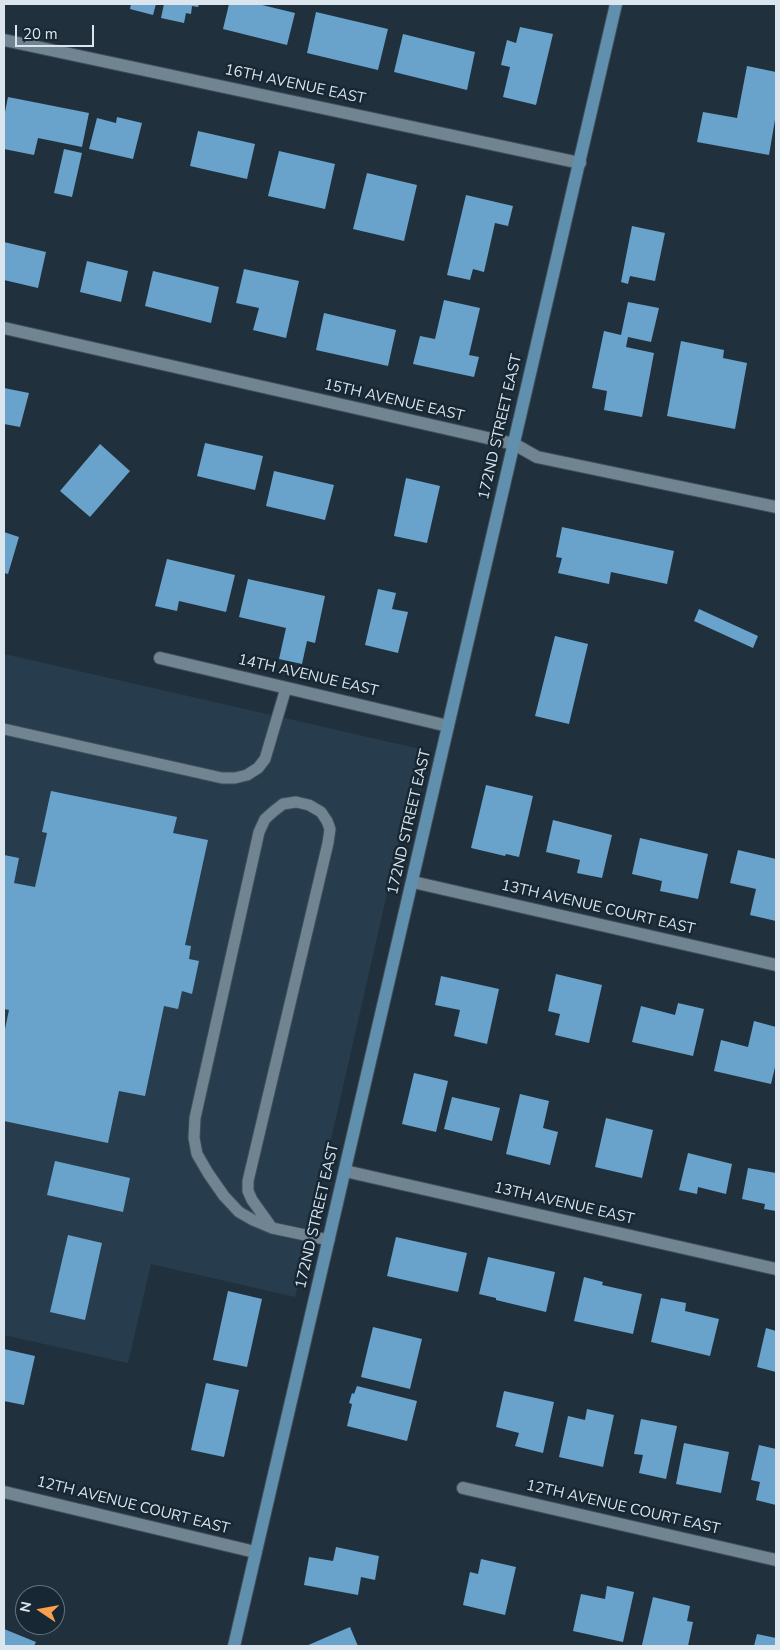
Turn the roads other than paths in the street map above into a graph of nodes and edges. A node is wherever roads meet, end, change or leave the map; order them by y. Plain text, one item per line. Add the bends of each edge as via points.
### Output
1 (616, 4) edge
2 (4, 40) edge
3 (580, 163) junction
4 (4, 328) edge
5 (514, 444) junction
6 (776, 507) edge
7 (160, 658) dead end
8 (286, 688) junction
9 (448, 726) junction
10 (4, 729) edge
11 (413, 882) junction
12 (776, 965) edge
13 (346, 1171) junction
14 (272, 1228) junction
15 (329, 1240) junction
16 (776, 1269) edge
17 (463, 1488) dead end
18 (4, 1492) edge
19 (254, 1552) junction
20 (776, 1560) edge
21 (234, 1646) edge

1 - 3 street, 172ND STREET EAST
2 - 3 street, 16TH AVENUE EAST
3 - 5 street, 172ND STREET EAST
4 - 5 street, 15TH AVENUE EAST
5 - 6 street, 15TH AVENUE EAST via 537,457
5 - 9 street, 172ND STREET EAST
7 - 8 street, 14TH AVENUE EAST
8 - 9 street, 14TH AVENUE EAST
8 - 10 lane via 265,759 247,775 235,778 222,778
9 - 11 street, 172ND STREET EAST
11 - 12 street, 13TH AVENUE COURT EAST
11 - 13 street, 172ND STREET EAST
13 - 15 street, 172ND STREET EAST
13 - 16 street, 13TH AVENUE EAST
14 - 14 lane via 252,1200 248,1181 330,829 321,812 296,802 283,804 274,811 265,819 259,832 195,1118 197,1154 224,1196 239,1212
14 - 15 lane
15 - 19 street, 172ND STREET EAST
17 - 20 street, 12TH AVENUE COURT EAST
18 - 19 street, 12TH AVENUE COURT EAST
19 - 21 street, 172ND STREET EAST

